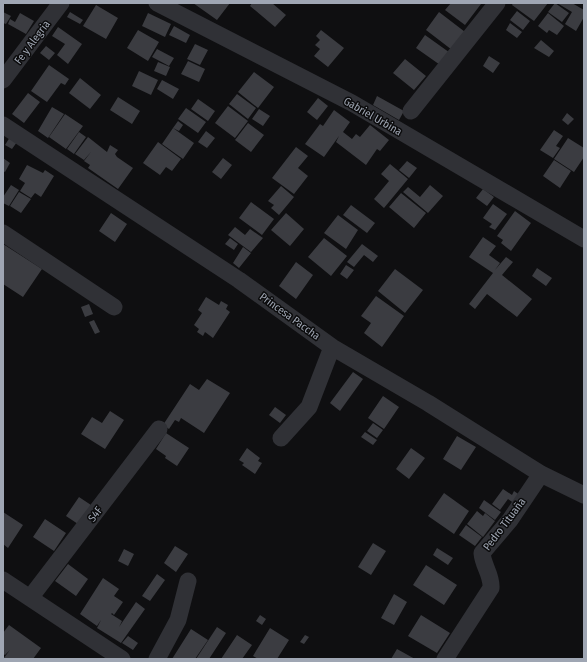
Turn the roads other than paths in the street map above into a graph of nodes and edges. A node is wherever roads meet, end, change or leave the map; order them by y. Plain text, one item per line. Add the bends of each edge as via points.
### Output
1 (61, 3) edge
2 (157, 3) edge
3 (497, 3) edge
4 (3, 80) edge
5 (411, 111) dead end
6 (3, 124) edge
7 (3, 234) edge
8 (584, 239) edge
9 (114, 308) dead end
10 (332, 347) junction
11 (159, 429) dead end
12 (281, 438) dead end
13 (541, 474) junction
14 (584, 495) edge
15 (3, 580) edge
16 (188, 581) dead end
17 (30, 598) junction
18 (122, 659) edge
19 (157, 659) edge
20 (444, 659) edge

1 - 4 street, Fe y Alegria
2 - 8 street, Gabriel Urbina via 352,103
3 - 5 street
6 - 10 street, Princesa Paccha via 240,280
7 - 9 street
10 - 12 street via 310,407
10 - 13 street, Princesa Paccha
11 - 17 street, S4F
13 - 14 street, Princesa Paccha
13 - 20 street, Pedro Tituaña via 510,520 482,553 491,579 491,588
15 - 17 street
16 - 19 street via 178,620
17 - 18 street

